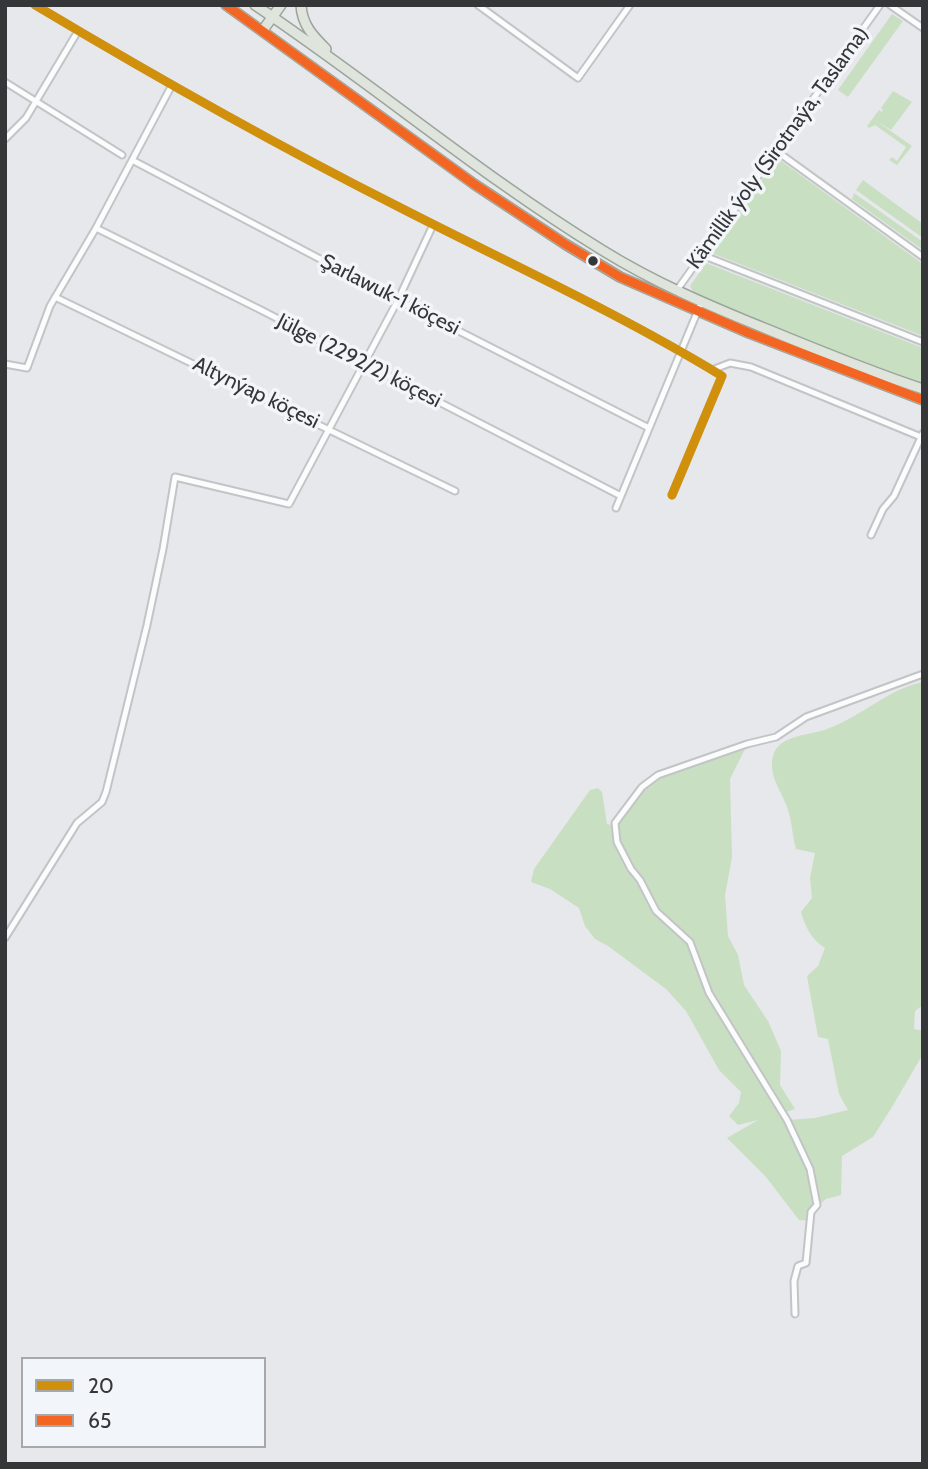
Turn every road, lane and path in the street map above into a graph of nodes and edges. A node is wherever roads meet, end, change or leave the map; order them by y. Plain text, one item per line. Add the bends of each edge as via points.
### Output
1 (35, 5) edge
2 (226, 5) edge
3 (255, 5) edge
4 (281, 5) edge
5 (301, 5) edge
6 (478, 5) edge
7 (631, 5) edge
8 (880, 5) edge
9 (890, 5) edge
10 (272, 17) junction
11 (923, 29) edge
12 (263, 30) junction
13 (78, 31) junction
14 (348, 69) junction
15 (5, 82) edge
16 (172, 85) junction
17 (37, 101) junction
18 (5, 139) edge
19 (775, 150) junction
20 (122, 155) dead end
21 (132, 160) junction
22 (433, 225) junction
23 (96, 228) junction
24 (702, 255) junction
25 (923, 257) edge
26 (674, 295) junction
27 (55, 297) junction
28 (398, 300) junction
29 (700, 307) junction
30 (923, 342) edge
31 (682, 352) junction
32 (5, 364) edge
33 (363, 365) junction
34 (712, 370) junction
35 (923, 389) edge
36 (923, 400) edge
37 (649, 428) junction
38 (330, 429) junction
39 (922, 435) edge
40 (455, 491) dead end
41 (672, 495) dead end
42 (621, 496) junction
43 (616, 508) dead end
44 (872, 535) dead end
45 (923, 674) edge
46 (5, 939) edge
47 (795, 1314) dead end

1 - 13 street
2 - 12 main road
3 - 10 main road
4 - 10 main road
5 - 14 main road via 303,21 312,35
6 - 7 street via 578,78
8 - 19 street, Kämillik ýoly (Sirotnaýa, Taslama)
9 - 11 street
10 - 12 main road
10 - 14 main road
12 - 26 main road via 474,184 565,244 620,277
13 - 16 street
13 - 17 street
14 - 26 main road via 487,172
15 - 17 street
16 - 21 street
16 - 22 street
17 - 18 street
17 - 20 street
19 - 24 street, Kämillik ýoly (Sirotnaýa, Taslama)
19 - 25 street
21 - 23 street
21 - 28 street, Şarlawuk-1 köçesi
22 - 28 street
22 - 31 street
23 - 27 street
23 - 33 street, Jülge (2292/2) köçesi
24 - 26 street, Kämillik ýoly (Sirotnaýa, Taslama)
24 - 30 street
26 - 29 main road
27 - 32 street via 27,369
27 - 38 street, Altynýap köçesi
28 - 33 street
28 - 37 street, Şarlawuk-1 köçesi
29 - 31 street
29 - 35 main road
29 - 36 main road
31 - 34 street
31 - 37 street
33 - 38 street
33 - 42 street, Jülge (2292/2) köçesi
34 - 39 street via 730,363 751,367
34 - 41 street via 722,376
37 - 42 street
38 - 40 street, Altynýap köçesi
38 - 46 street via 289,504 175,477 152,600 106,792 61,846
39 - 44 street
42 - 43 street
45 - 47 street via 806,717 776,737 657,775 615,823 617,842 631,869 656,911 690,942 709,993 787,1120 810,1169 817,1205 811,1212 806,1263 798,1266 794,1281

